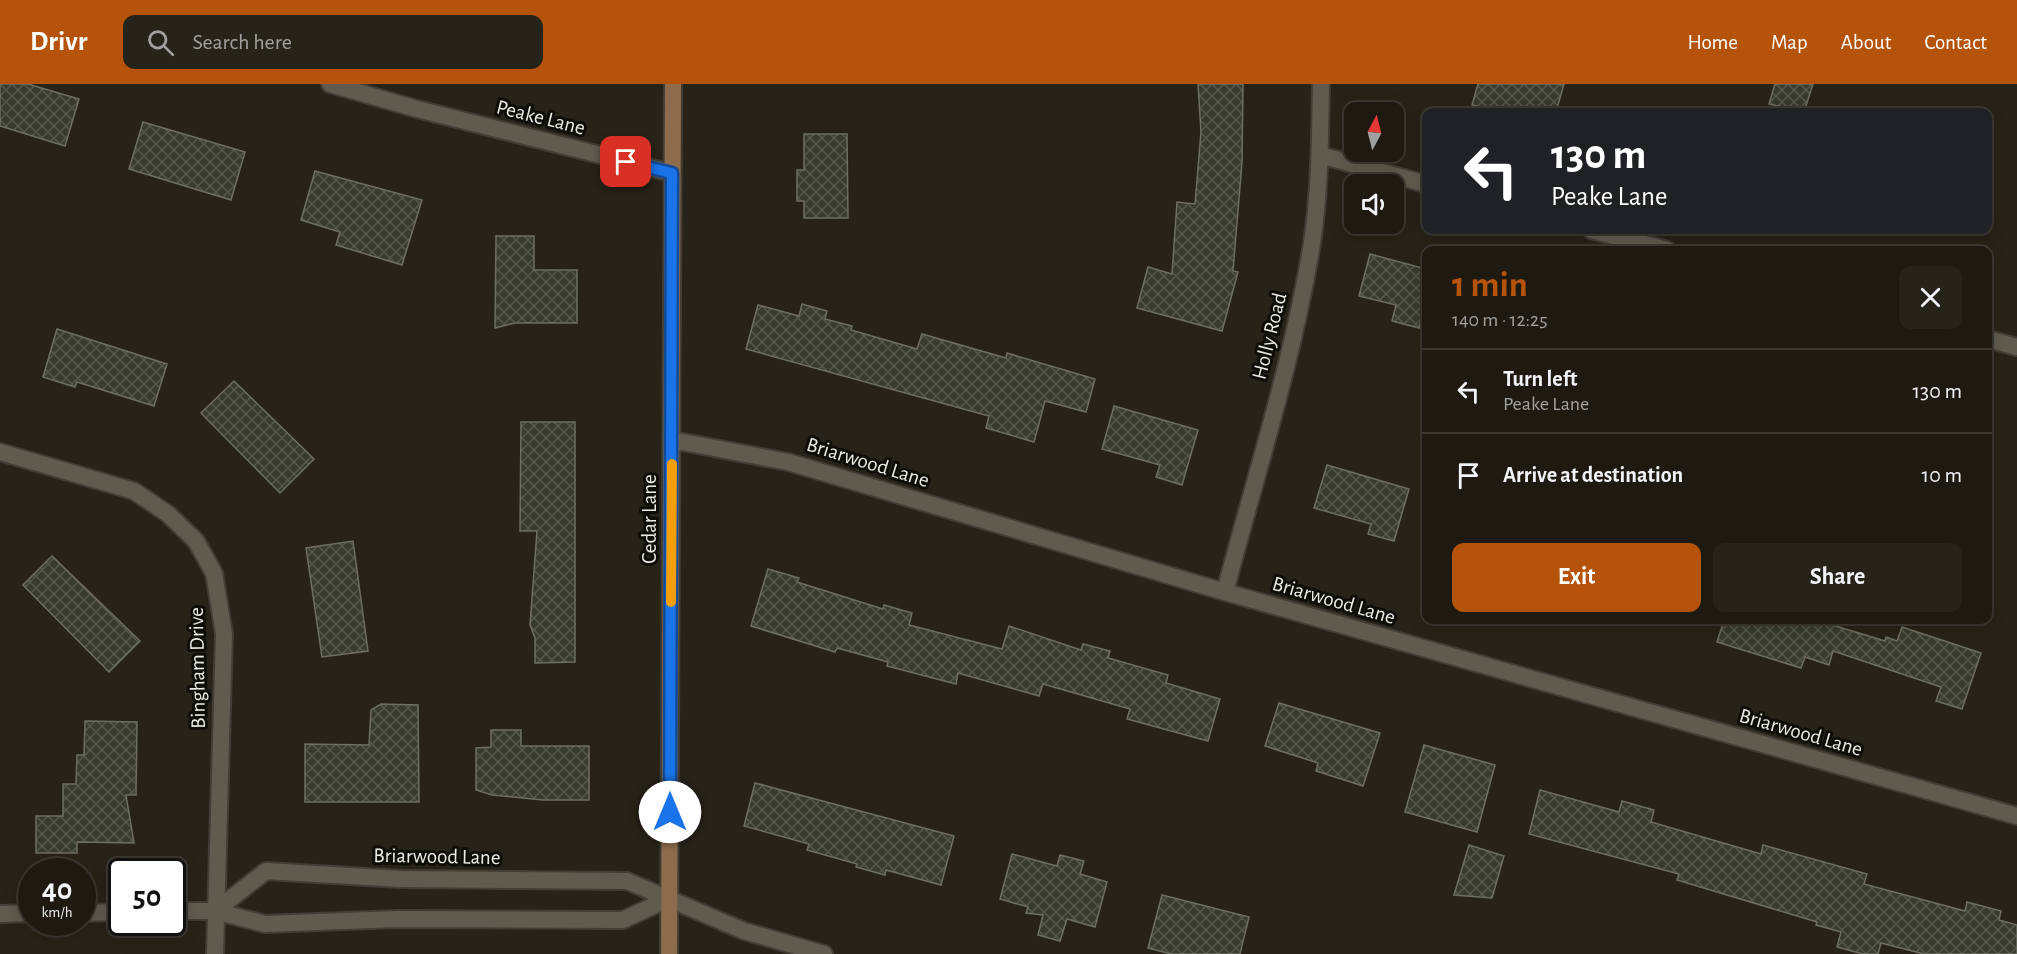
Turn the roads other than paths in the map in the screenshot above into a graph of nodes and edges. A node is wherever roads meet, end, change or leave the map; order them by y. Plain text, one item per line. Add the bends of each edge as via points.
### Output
1 (330, 84) edge
2 (673, 84) edge
3 (1321, 84) edge
4 (1320, 155) junction
5 (672, 173) junction
6 (1422, 183) edge
7 (1606, 234) edge
8 (1652, 246) edge
9 (1992, 340) edge
10 (2017, 347) edge
11 (672, 440) junction
12 (0, 452) edge
13 (1225, 592) junction
14 (2017, 816) edge
15 (670, 898) junction
16 (215, 911) junction
17 (186, 912) edge
18 (18, 913) edge
19 (0, 914) edge
20 (215, 954) edge
21 (669, 954) edge
22 (824, 954) edge

1 - 5 street, Peake Lane
2 - 5 main road, Cedar Lane
3 - 4 street, Holly Road
4 - 6 street
4 - 13 street, Holly Road via 1312,242 1297,322
5 - 11 main road, Cedar Lane
7 - 8 street
9 - 10 street
11 - 13 street, Briarwood Lane via 788,462
11 - 15 main road, Cedar Lane
12 - 16 street, Bingham Drive via 134,491 168,514 196,541 214,573 224,634
13 - 14 street, Briarwood Lane
15 - 16 street via 622,920 397,919 265,924
15 - 16 street, Briarwood Lane via 627,881 401,879 266,871
15 - 21 main road, Cedar Lane
15 - 22 street, Briarwood Lane via 744,931
16 - 17 street
16 - 20 street, Bingham Drive
18 - 19 street

